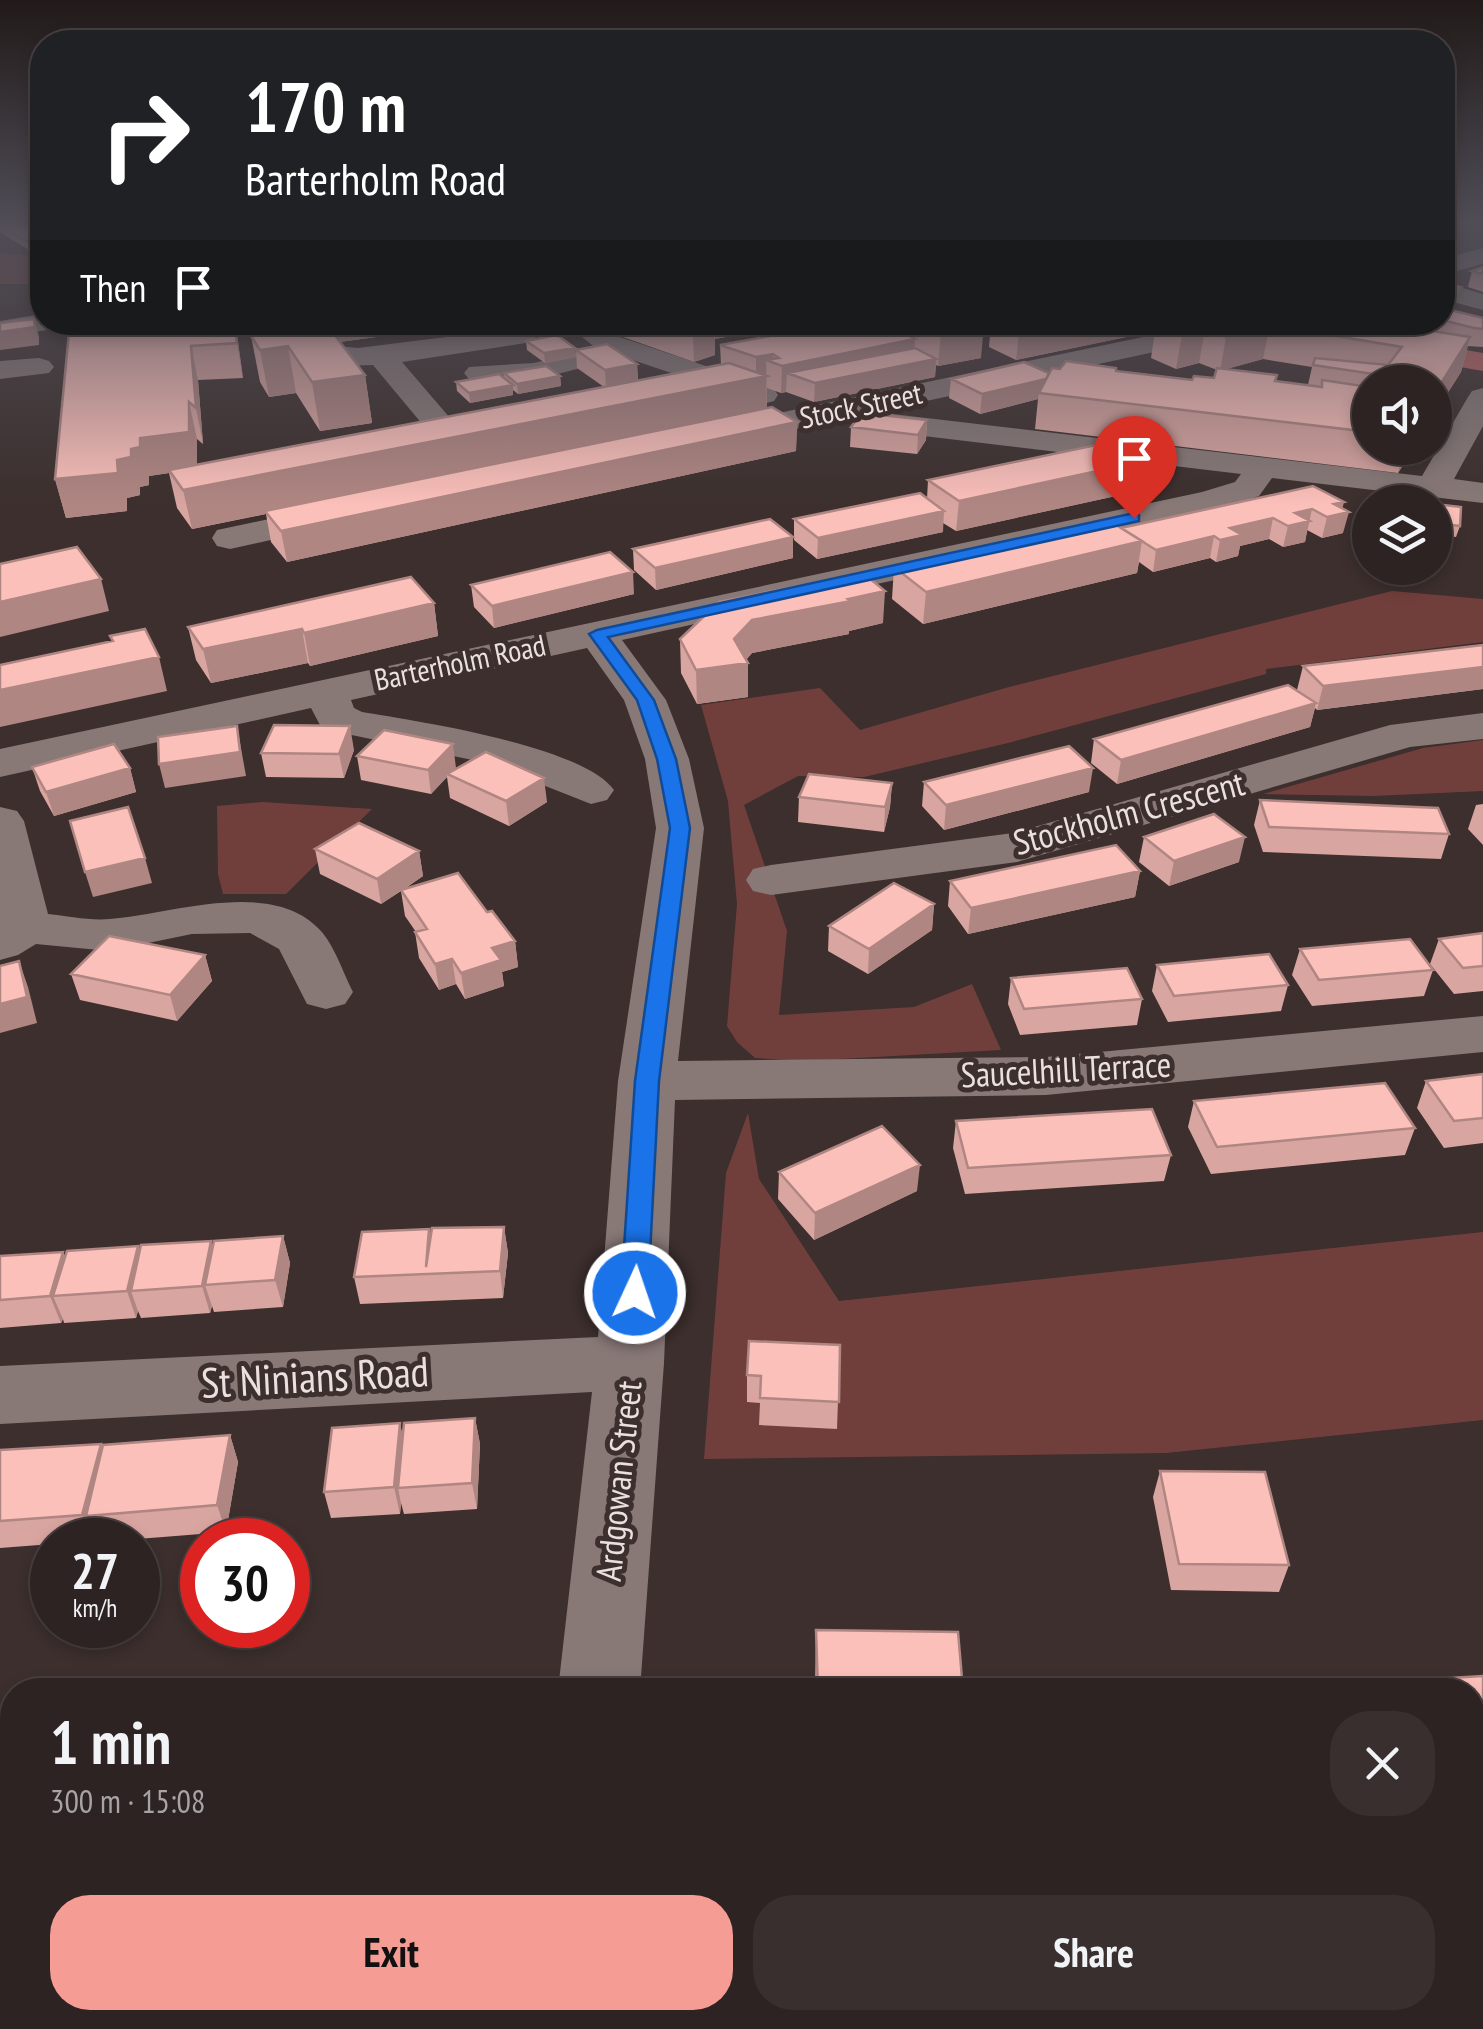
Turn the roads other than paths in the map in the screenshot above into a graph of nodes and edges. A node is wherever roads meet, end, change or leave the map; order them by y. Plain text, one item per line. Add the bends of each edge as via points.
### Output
1 (30, 324) edge
2 (0, 328) edge
3 (302, 335) edge
4 (526, 335) dead end
5 (591, 335) edge
6 (1197, 335) edge
7 (1324, 335) edge
8 (625, 348) junction
9 (380, 355) junction
10 (1483, 362) edge
11 (39, 367) dead end
12 (0, 370) edge
13 (480, 373) edge
14 (1483, 397) edge
15 (820, 414) junction
16 (434, 418) edge
17 (687, 442) edge
18 (1262, 469) junction
19 (1414, 485) edge
20 (1434, 485) edge
21 (1452, 489) edge
22 (1483, 493) edge
23 (382, 506) edge
24 (230, 538) dead end
25 (597, 634) junction
26 (327, 692) junction
27 (1483, 726) edge
28 (577, 735) dead end
29 (0, 763) edge
30 (536, 763) junction
31 (591, 790) dead end
32 (0, 821) edge
33 (771, 880) dead end
34 (13, 936) edge
35 (326, 992) dead end
36 (1483, 1034) edge
37 (647, 1081) junction
38 (630, 1363) junction
39 (0, 1395) edge
40 (600, 1678) edge

1 - 2 street
3 - 9 street via 322,353
4 - 9 street
5 - 8 street
6 - 15 street, Stock Street
7 - 10 main road
8 - 13 street via 562,365
8 - 15 street
9 - 16 street
11 - 12 street
14 - 20 street
15 - 17 street, Stock Street
15 - 18 street
18 - 19 street
18 - 25 street, Barterholm Road via 1246,488 1211,501
21 - 22 street
23 - 24 street
25 - 26 street, Barterholm Road
25 - 37 street, Ardgowan Street via 646,700 680,828
26 - 29 street, Barterholm Road
26 - 30 street via 335,716 352,723 476,744
27 - 33 street, Stockholm Crescent via 1406,734 1017,846
28 - 30 street
30 - 31 street
32 - 34 street
34 - 35 street via 109,935 192,919 256,918 301,940
36 - 37 street, Saucelhill Terrace via 1046,1076
37 - 38 street, Ardgowan Street
38 - 39 street, St Ninians Road
38 - 40 street, Ardgowan Street

